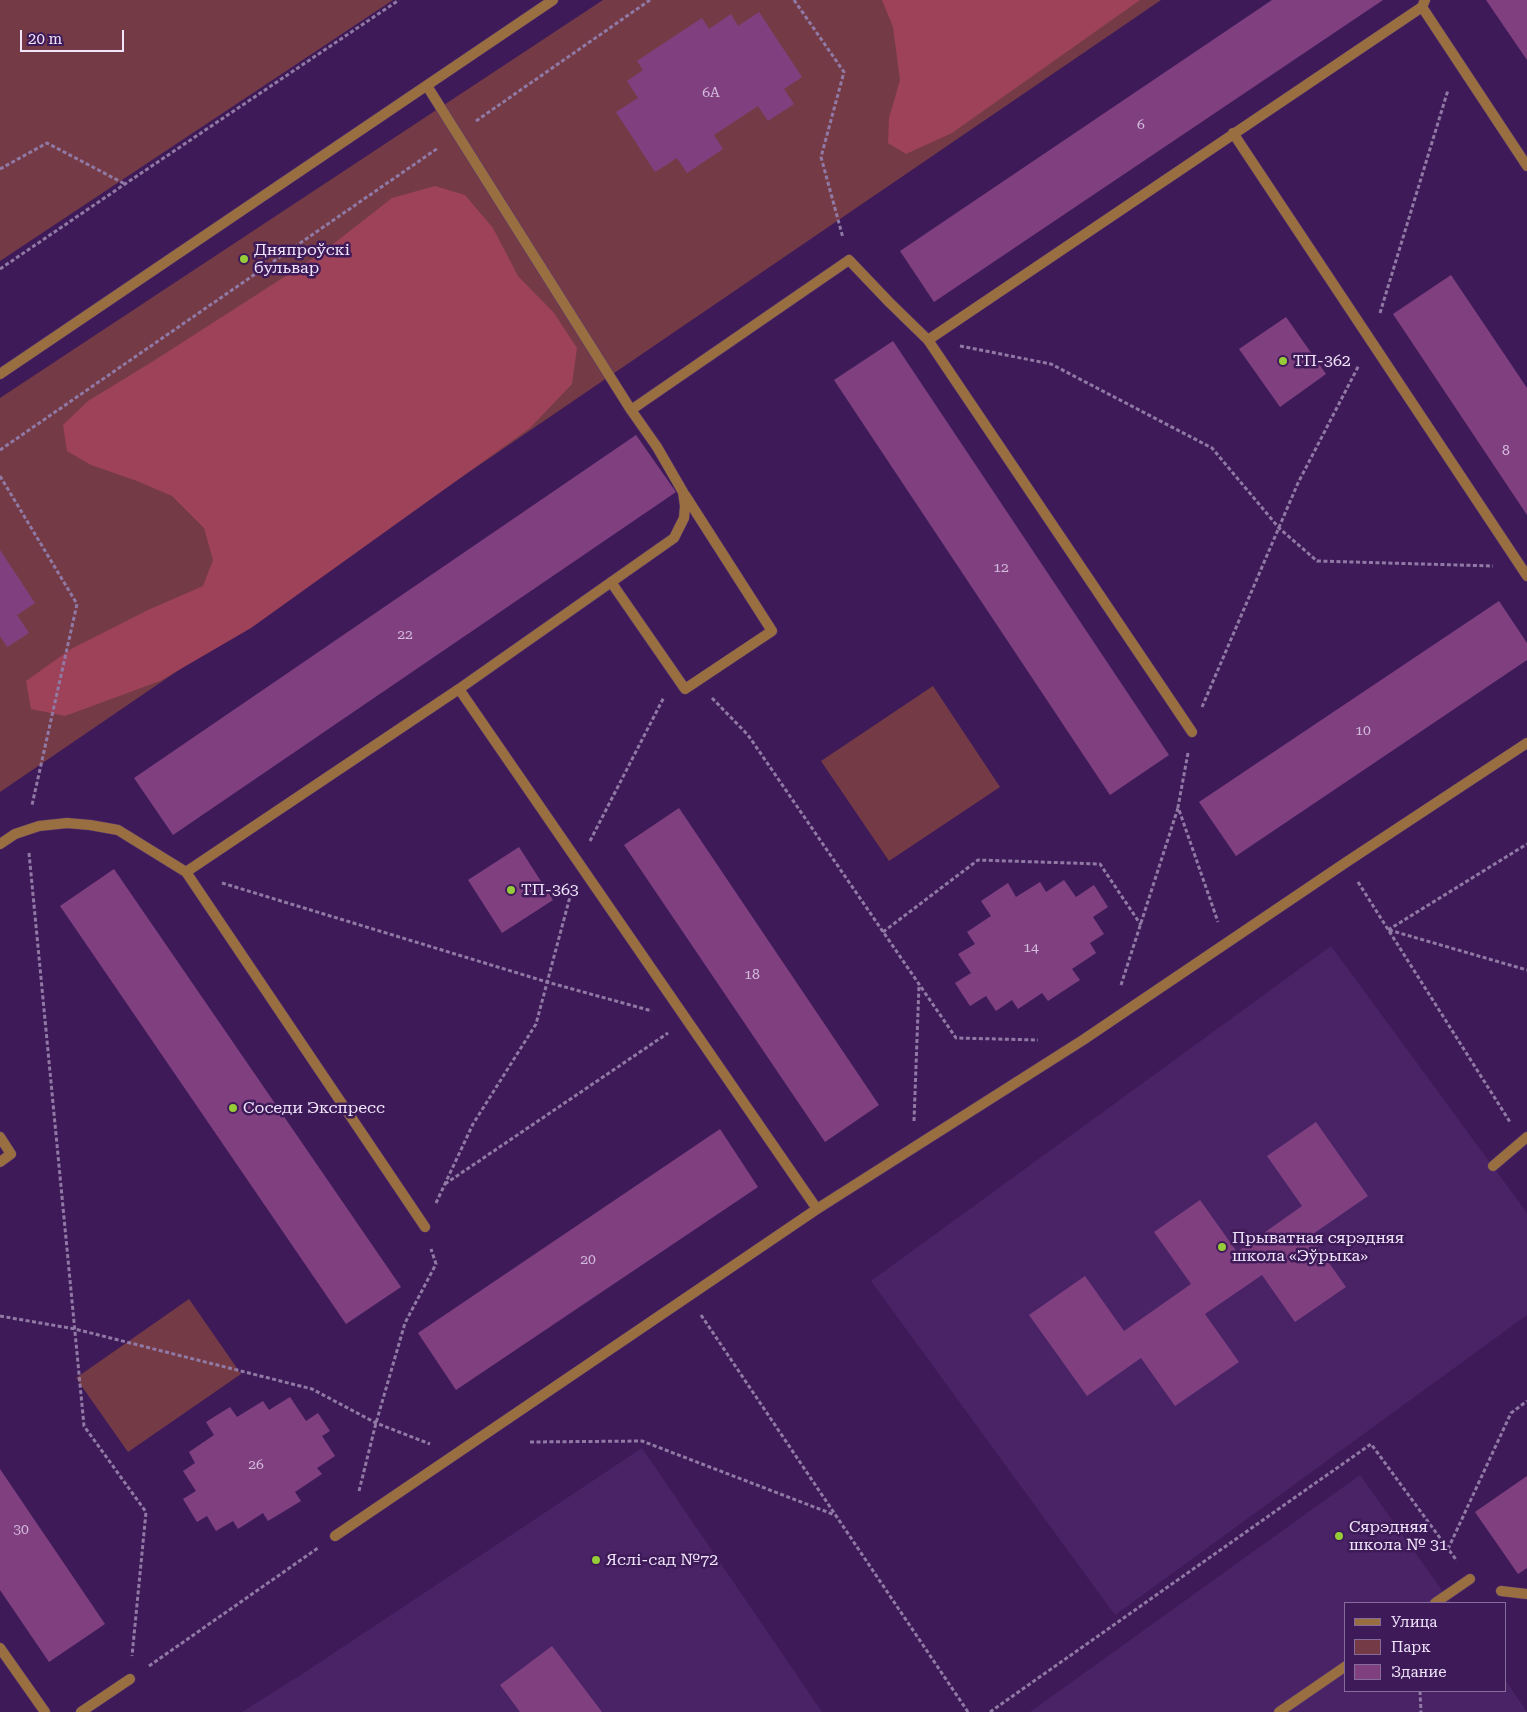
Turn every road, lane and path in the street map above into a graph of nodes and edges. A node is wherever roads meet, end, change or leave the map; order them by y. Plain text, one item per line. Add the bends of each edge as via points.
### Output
1 (400, 0) edge
2 (553, 0) edge
3 (650, 0) edge
4 (794, 0) edge
5 (1423, 3) edge
6 (1457, 60) junction
7 (427, 86) junction
8 (1234, 133) junction
9 (457, 134) junction
10 (1527, 166) edge
11 (0, 169) edge
12 (124, 184) junction
13 (849, 260) junction
14 (0, 269) edge
15 (928, 340) junction
16 (1372, 342) junction
17 (0, 374) edge
18 (631, 410) junction
19 (0, 450) edge
20 (0, 476) edge
21 (683, 492) junction
22 (1279, 528) junction
23 (1521, 567) junction
24 (1527, 576) edge
25 (611, 582) junction
26 (675, 675) junction
27 (696, 682) junction
28 (459, 689) junction
29 (1192, 732) junction
30 (1527, 742) edge
31 (1178, 807) junction
32 (27, 830) junction
33 (0, 844) edge
34 (1527, 844) edge
35 (579, 863) junction
36 (186, 872) junction
37 (1355, 878) dead end
38 (1140, 925) junction
39 (1388, 930) junction
40 (883, 932) junction
41 (1226, 943) junction
42 (1527, 970) edge
43 (547, 982) junction
44 (919, 984) junction
45 (687, 1020) junction
46 (1109, 1023) junction
47 (1044, 1040) dead end
48 (0, 1137) edge
49 (1524, 1139) edge
50 (913, 1148) junction
51 (0, 1162) edge
52 (1493, 1166) dead end
53 (445, 1184) junction
54 (817, 1209) junction
55 (425, 1227) junction
56 (688, 1296) junction
57 (0, 1316) edge
58 (75, 1329) junction
59 (1527, 1401) edge
60 (376, 1423) junction
61 (530, 1442) dead end
62 (456, 1454) junction
63 (836, 1515) junction
64 (351, 1526) junction
65 (335, 1536) joint
66 (1448, 1549) junction
67 (1470, 1579) joint
68 (1501, 1591) dead end
69 (1527, 1594) edge
70 (1436, 1602) edge
71 (0, 1648) edge
72 (1344, 1667) edge
73 (130, 1679) junction
74 (1420, 1692) edge
75 (45, 1712) edge
76 (82, 1712) edge
77 (968, 1712) edge
78 (990, 1712) edge
79 (1279, 1712) edge
80 (1421, 1712) edge

1 - 12 path
2 - 7 street
3 - 9 path
4 - 13 path via 844,72 821,157
5 - 6 street
5 - 8 street
6 - 10 street
6 - 16 path
7 - 9 street
7 - 17 street
8 - 15 street
8 - 16 street
9 - 18 street
9 - 19 path
11 - 12 path via 47,143
12 - 14 path
13 - 15 street
13 - 18 street
15 - 22 path via 1051,364 1212,448
15 - 29 street
16 - 22 path via 1298,483
16 - 23 street
18 - 21 street
20 - 32 path via 77,604
21 - 25 street via 684,518 674,538
21 - 27 street via 772,631
22 - 23 path via 1317,561
22 - 29 path
23 - 24 street
25 - 26 street
25 - 28 street
26 - 27 street via 685,689
26 - 35 path
27 - 40 path via 748,735
28 - 35 street
28 - 36 street
29 - 31 path
30 - 41 street
31 - 38 path
31 - 41 path
32 - 33 street
32 - 36 street via 67,824 118,830
32 - 58 path
34 - 39 path
35 - 43 path
35 - 45 street
36 - 43 path
36 - 55 street
37 - 39 path
38 - 40 path via 1100,864 978,860
38 - 46 path
39 - 42 path
39 - 49 path
40 - 44 path
41 - 46 street
43 - 45 path
43 - 53 path via 536,1024 473,1124
44 - 47 path via 956,1038
44 - 50 path
45 - 53 path
45 - 54 street
46 - 50 street
48 - 51 street via 11,1154
49 - 52 street
50 - 54 street
53 - 55 path
54 - 56 street
55 - 60 path via 436,1264 405,1323
56 - 62 street
56 - 63 path
57 - 58 path
58 - 60 path via 312,1390
58 - 73 path via 84,1426 146,1512
59 - 66 path via 1511,1413
60 - 62 path
60 - 64 path
61 - 63 path via 642,1442
62 - 64 street
63 - 77 path
64 - 65 street
65 - 73 path
66 - 67 path
66 - 78 path via 1371,1444
67 - 70 street
68 - 69 street
71 - 75 street
72 - 79 street
73 - 76 street
74 - 80 path

